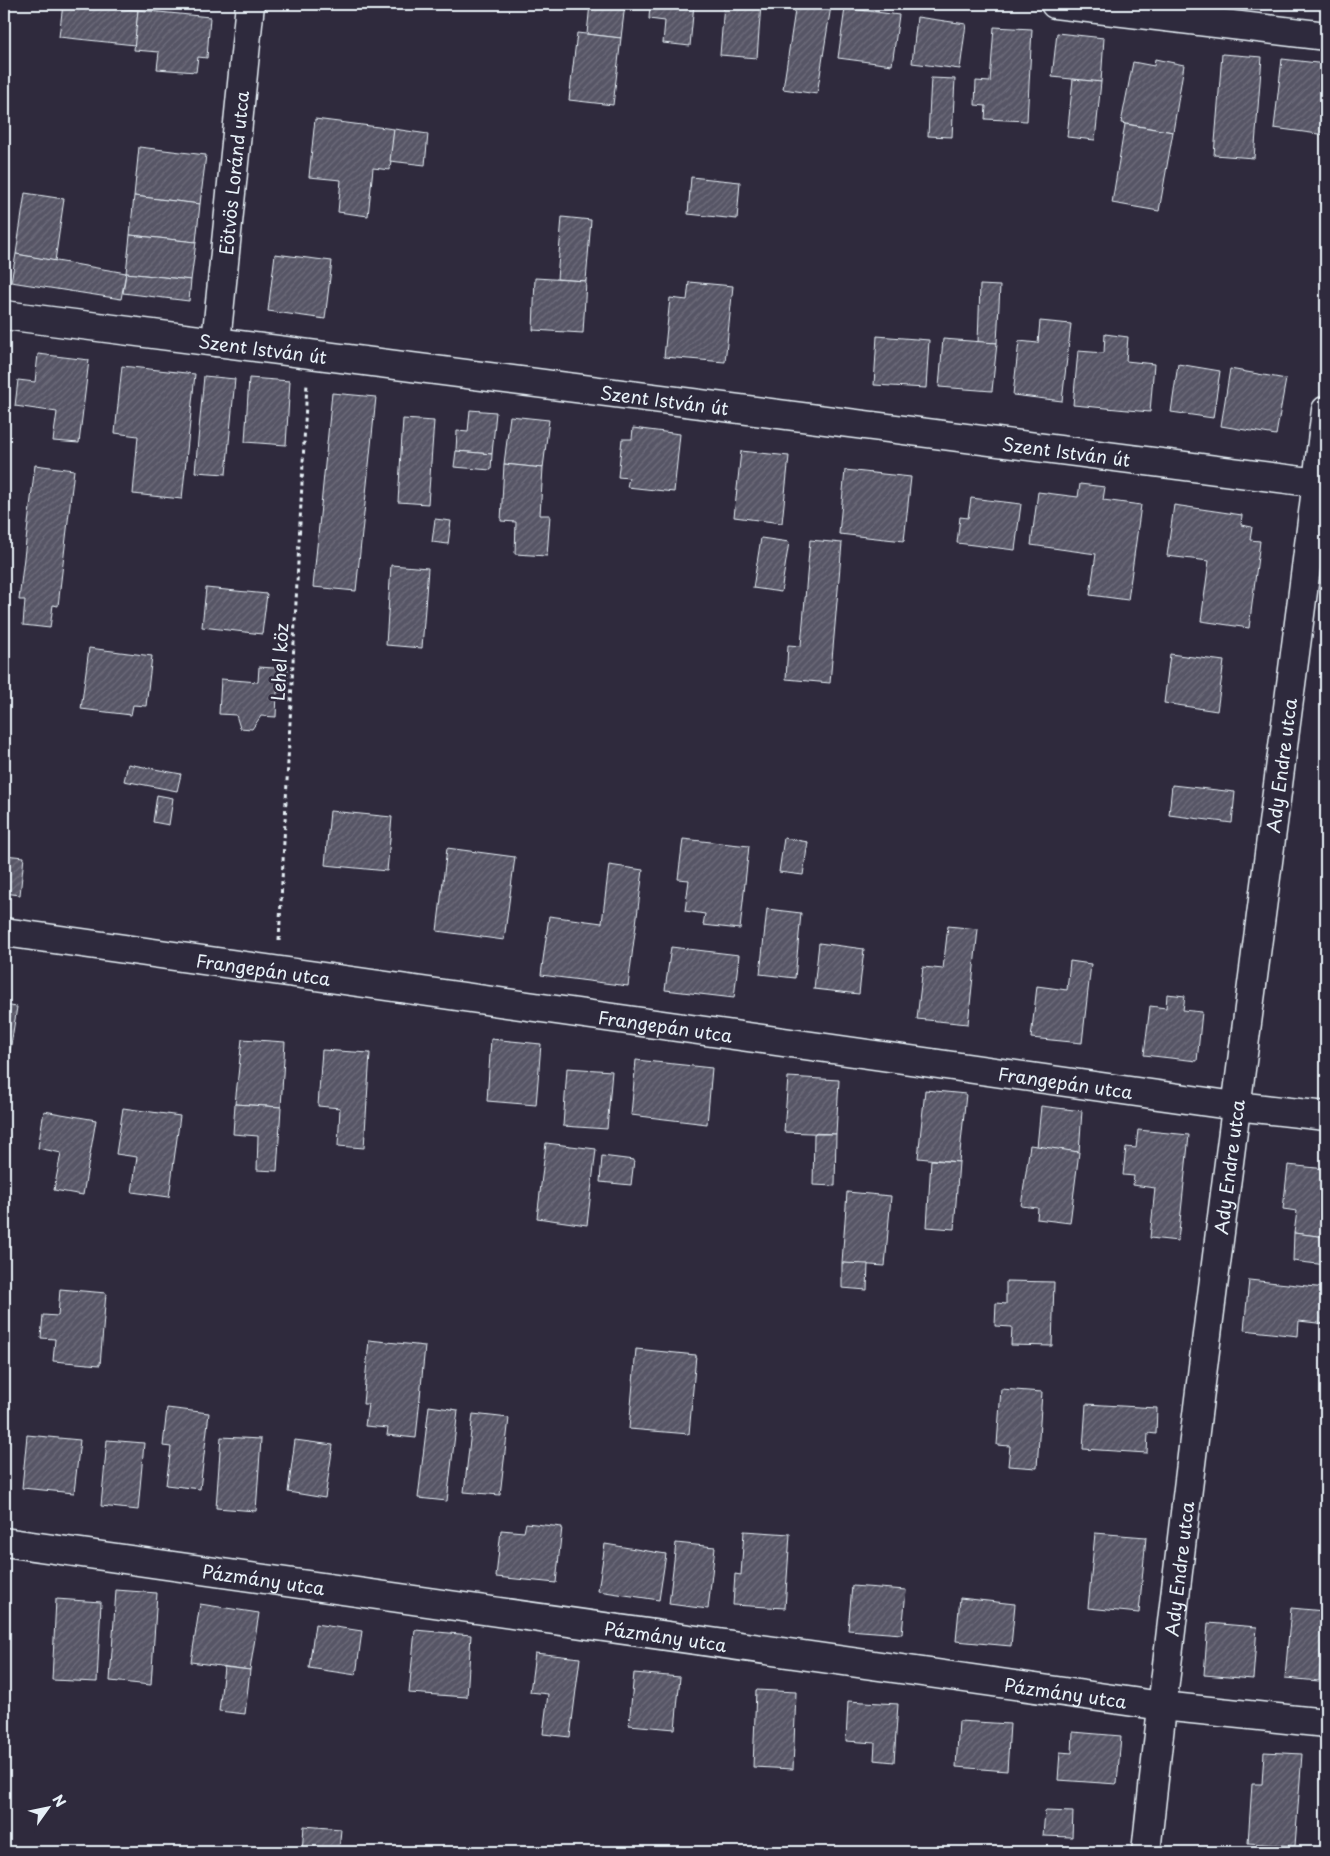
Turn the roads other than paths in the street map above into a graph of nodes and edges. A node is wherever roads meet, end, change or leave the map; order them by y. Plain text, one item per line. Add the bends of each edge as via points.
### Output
1 (250, 4) edge
2 (1055, 4) edge
3 (1326, 36) edge
4 (4, 314) edge
5 (216, 342) junction
6 (1326, 410) edge
7 (1322, 484) edge
8 (4, 932) edge
9 (1236, 1106) junction
10 (1326, 1116) edge
11 (4, 1542) edge
12 (1162, 1706) junction
13 (1326, 1723) edge
14 (1146, 1852) edge

1 - 5 street, Eötvös Loránd utca
2 - 3 street
4 - 5 street, Szent István út
5 - 7 street, Szent István út
6 - 7 street, Ady Endre utca
7 - 9 street, Ady Endre utca
8 - 9 street, Frangepán utca
9 - 10 street, Frangepán utca
9 - 12 street, Ady Endre utca
11 - 12 street, Pázmány utca
12 - 13 street, Pázmány utca
12 - 14 street, Ady Endre utca

